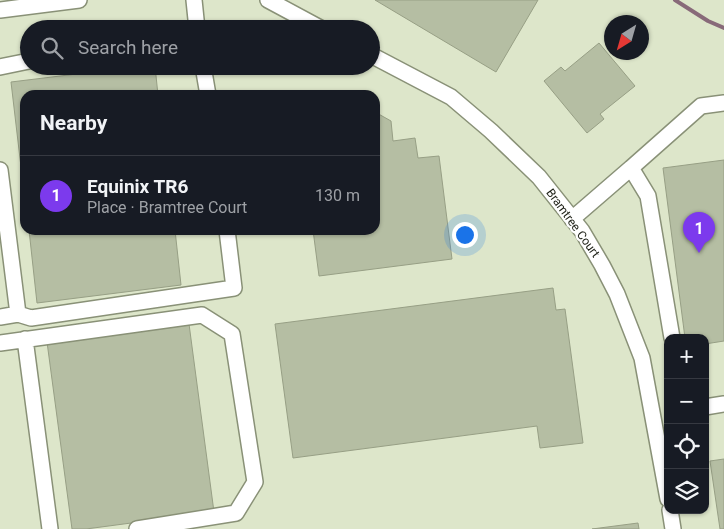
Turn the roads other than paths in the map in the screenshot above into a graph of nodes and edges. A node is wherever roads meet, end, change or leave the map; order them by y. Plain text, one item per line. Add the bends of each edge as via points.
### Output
1 (79, 0) edge
2 (194, 0) edge
3 (268, 0) edge
4 (0, 10) edge
5 (196, 20) edge
6 (305, 20) edge
7 (380, 60) edge
8 (20, 63) edge
9 (0, 67) edge
10 (205, 75) edge
11 (207, 90) edge
12 (724, 103) edge
13 (631, 168) junction
14 (0, 170) edge
15 (2, 210) edge
16 (572, 219) junction
17 (228, 235) edge
18 (18, 314) junction
19 (0, 317) edge
20 (671, 334) edge
21 (25, 339) junction
22 (0, 342) edge
23 (724, 404) edge
24 (709, 406) edge
25 (660, 413) edge
26 (665, 469) edge
27 (671, 514) edge
28 (50, 529) edge
29 (138, 529) edge
30 (673, 529) edge

1 - 4 street
2 - 5 street
3 - 6 street
7 - 16 street, Bramtree Court via 451,97 539,178
8 - 9 street
10 - 11 street
12 - 13 street via 701,106
13 - 16 street
13 - 20 street via 648,196
14 - 15 street
15 - 18 street
16 - 25 street, Bramtree Court via 617,294
17 - 18 street via 234,288 31,318
18 - 19 street
21 - 22 street
21 - 28 street
21 - 29 street via 202,315 232,334 255,482 236,513
23 - 24 street
25 - 26 street, Bramtree Court
27 - 30 street

